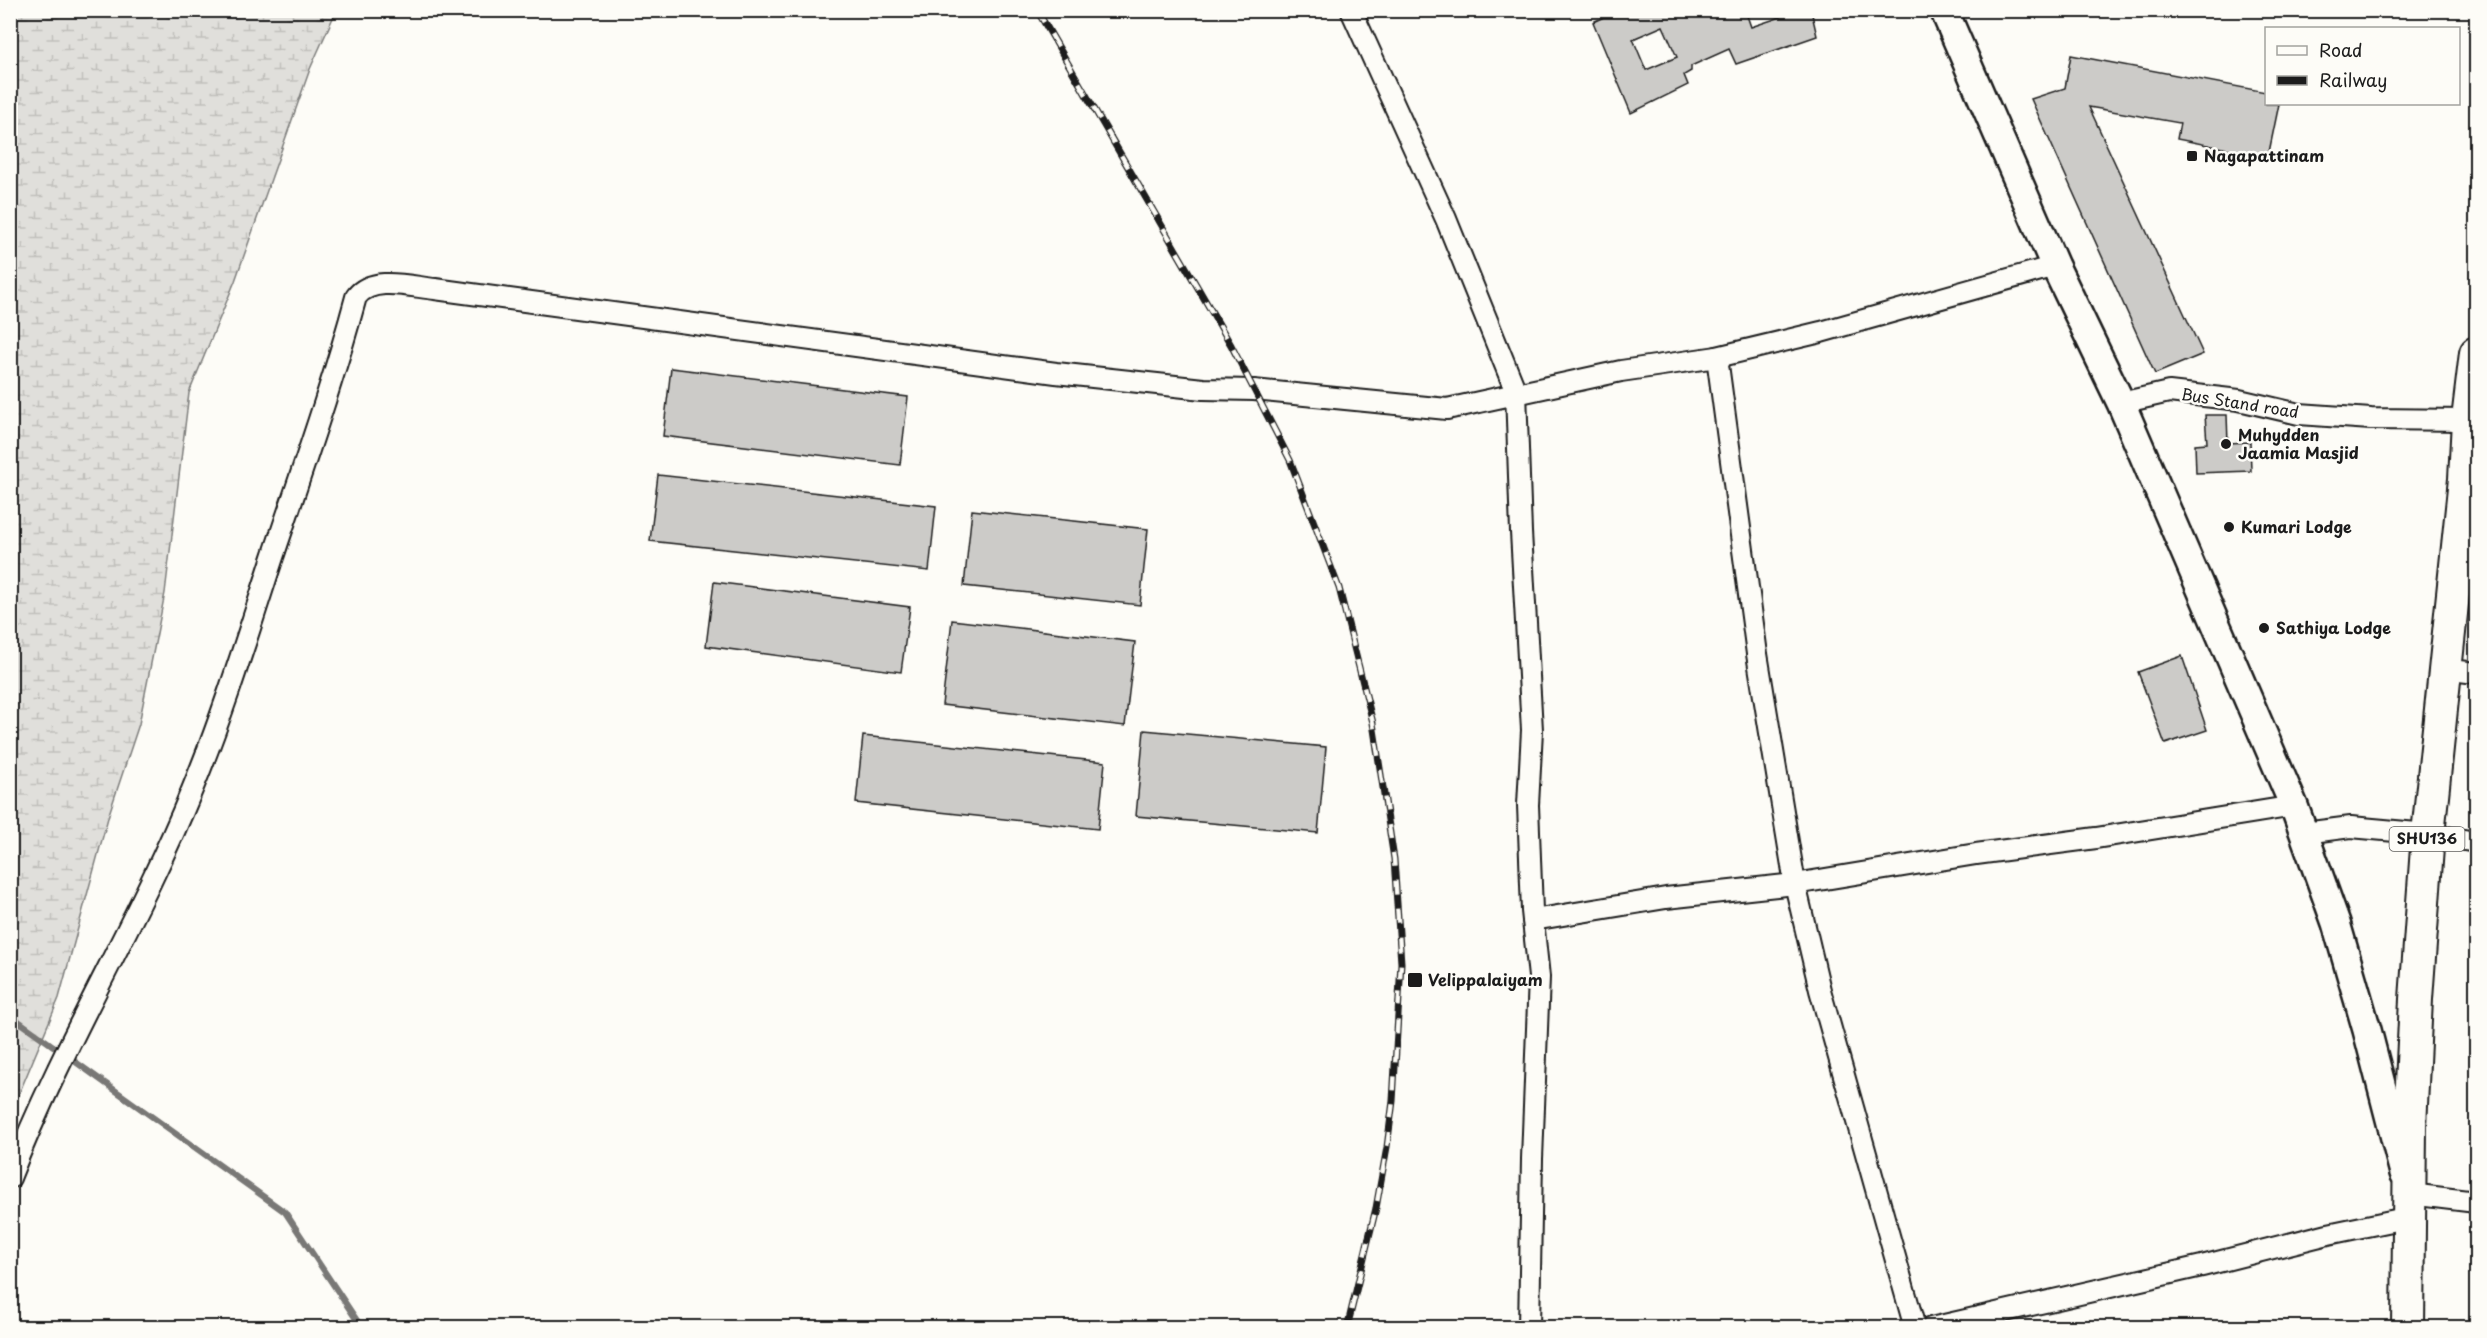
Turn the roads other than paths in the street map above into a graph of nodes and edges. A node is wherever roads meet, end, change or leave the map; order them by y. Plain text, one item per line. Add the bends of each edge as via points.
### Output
1 (1351, 10) edge
2 (1944, 10) edge
3 (2055, 266) junction
4 (2476, 352) edge
5 (1717, 357) junction
6 (1516, 392) junction
7 (2121, 404) junction
8 (2468, 420) junction
9 (2471, 480) edge
10 (2444, 669) junction
11 (2476, 673) edge
12 (2294, 806) junction
13 (2304, 833) junction
14 (2428, 834) junction
15 (2476, 842) edge
16 (1795, 884) junction
17 (1533, 920) junction
18 (10, 1178) edge
19 (2476, 1202) edge
20 (2410, 1205) junction
21 (1529, 1328) edge
22 (1915, 1328) edge
23 (1931, 1328) edge
24 (2408, 1328) edge

1 - 6 street via 1446,219
2 - 3 main road
3 - 5 street
3 - 7 main road
4 - 8 main road, SHU136
5 - 6 street
5 - 16 street via 1745,571
6 - 17 street via 1532,730 1528,805
6 - 18 street via 1447,409 1254,390 1203,389 955,360 554,304 378,285 363,290 356,297 281,535 192,790
7 - 8 street, Bus Stand road via 2169,392 2239,400 2299,414
7 - 12 main road
8 - 9 main road, SHU136
9 - 10 main road, SHU136
10 - 11 street
10 - 14 main road, SHU136
12 - 13 main road
12 - 16 street
13 - 14 street via 2351,827
13 - 20 main road via 2336,923 2367,1030
14 - 15 street
14 - 20 main road, SHU136 via 2410,1127
16 - 17 street via 1666,898
16 - 22 street via 1820,990
17 - 21 street via 1539,977
19 - 20 street
20 - 23 street
20 - 24 main road, SHU136

